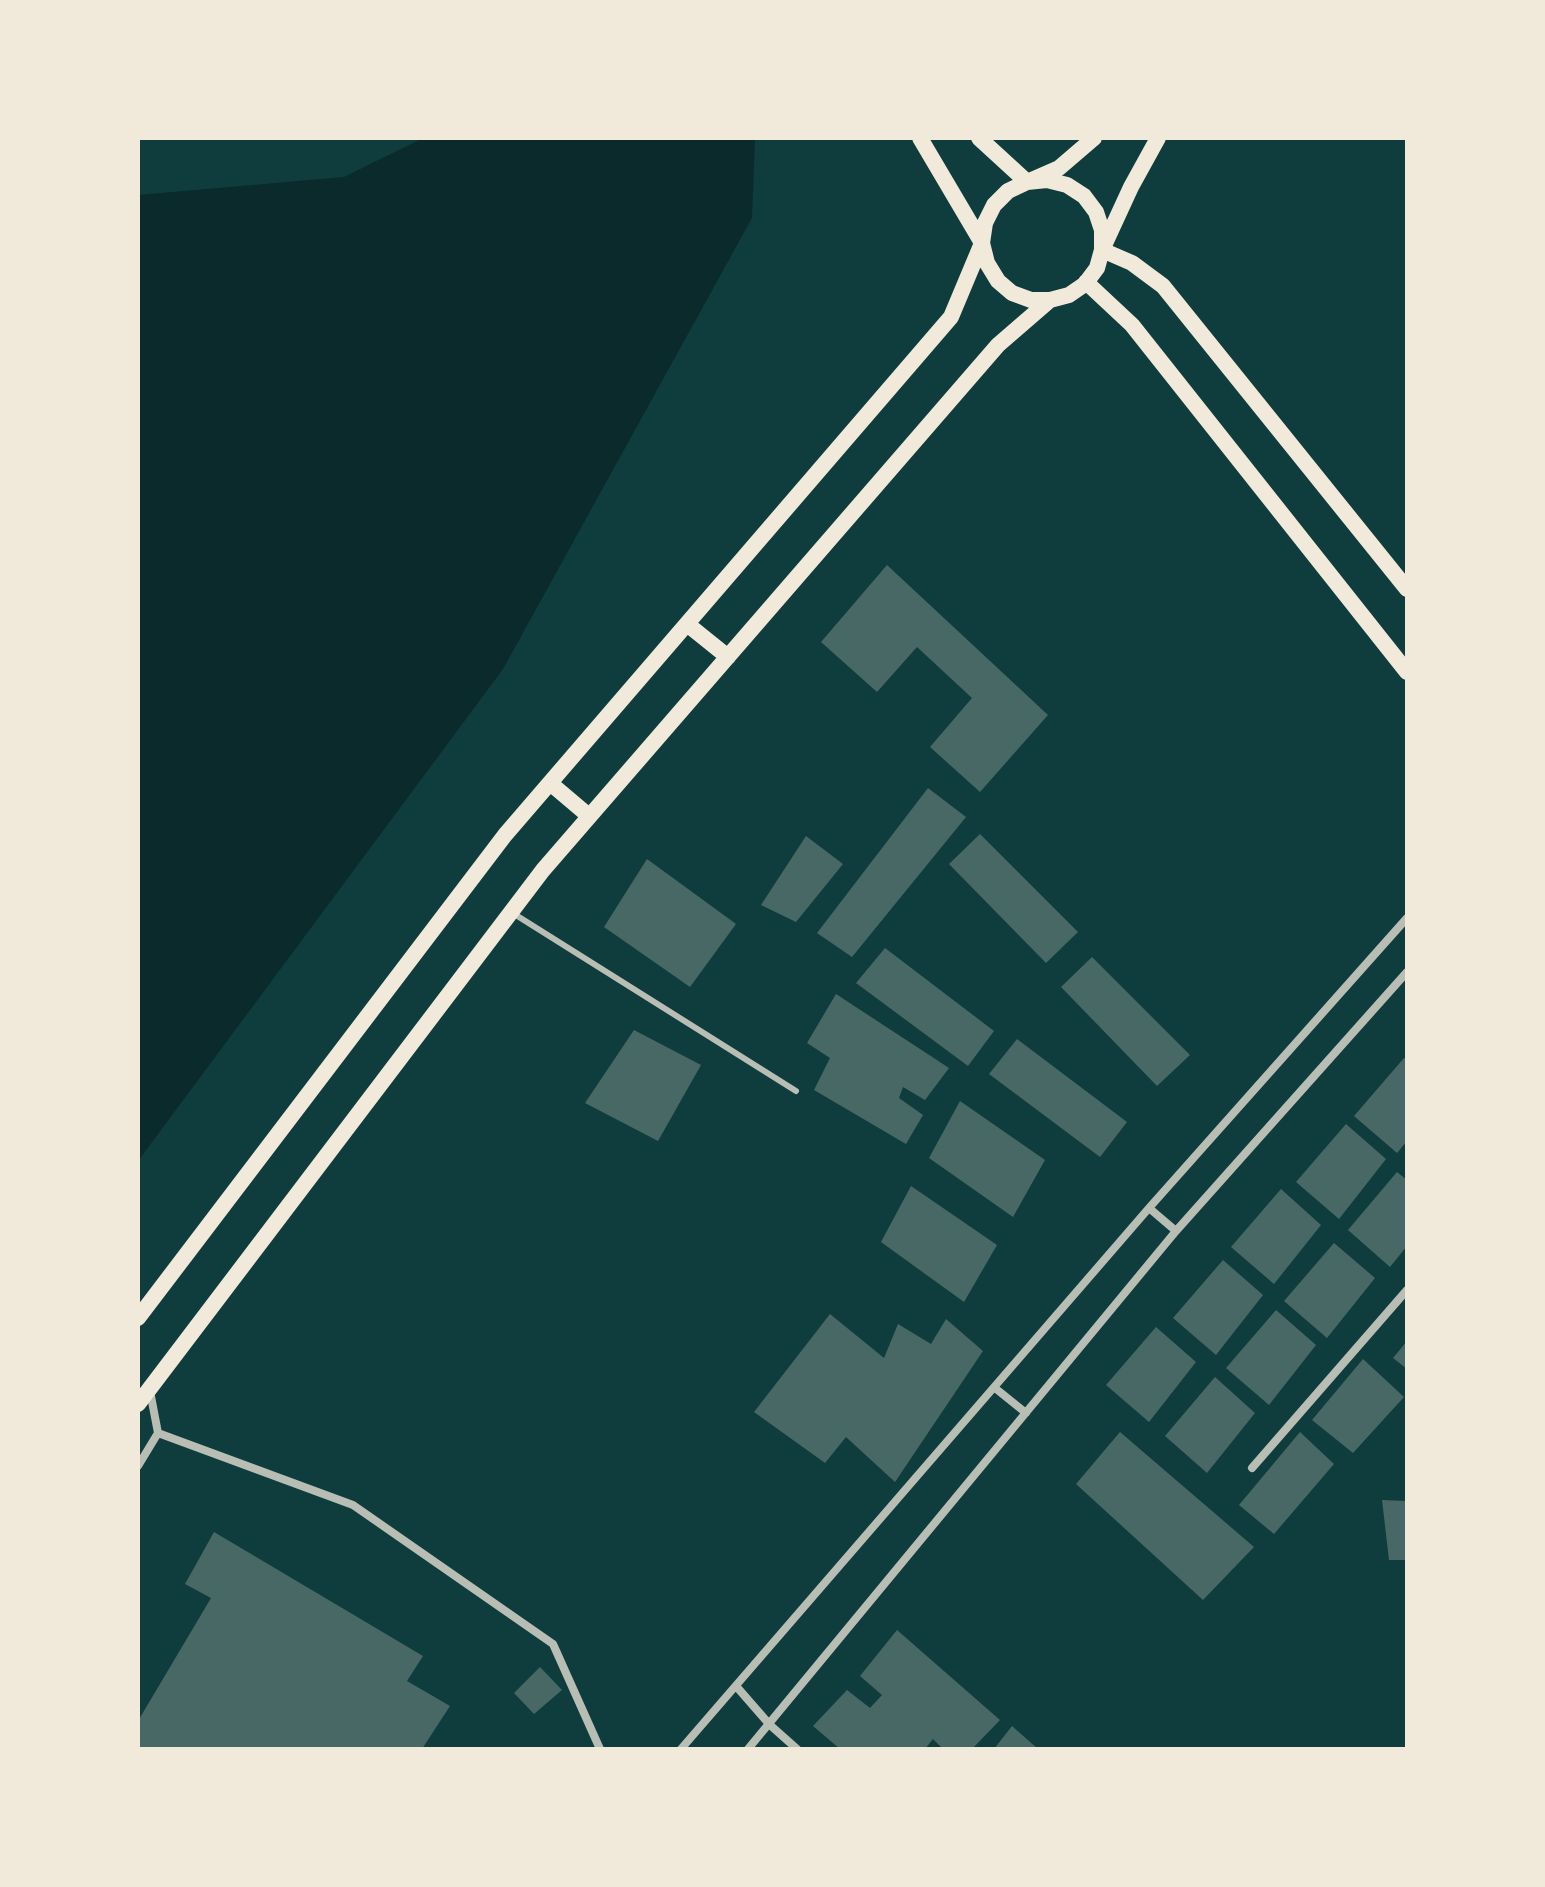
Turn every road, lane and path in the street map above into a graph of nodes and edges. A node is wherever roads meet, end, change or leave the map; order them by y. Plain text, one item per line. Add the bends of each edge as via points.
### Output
1 (920, 138) edge
2 (979, 138) edge
3 (1094, 138) edge
4 (1158, 138) edge
5 (1027, 182) junction
6 (982, 243) junction
7 (1102, 250) junction
8 (1086, 282) junction
9 (1050, 300) junction
10 (1407, 589) edge
11 (687, 624) junction
12 (728, 657) junction
13 (1407, 672) edge
14 (550, 783) junction
15 (589, 816) junction
16 (511, 912) junction
17 (1407, 918) edge
18 (1407, 972) edge
19 (796, 1091) dead end
20 (1149, 1208) junction
21 (1176, 1231) junction
22 (1407, 1290) edge
23 (138, 1318) edge
24 (995, 1388) junction
25 (149, 1390) junction
26 (138, 1404) edge
27 (1026, 1413) junction
28 (158, 1433) junction
29 (138, 1466) edge
30 (1252, 1468) dead end
31 (736, 1686) junction
32 (770, 1725) junction
33 (600, 1749) edge
34 (681, 1749) edge
35 (748, 1749) edge
36 (797, 1749) edge

1 - 6 main road
2 - 5 main road
3 - 5 main road via 1059,168
4 - 7 main road
5 - 6 main road via 994,205
5 - 7 main road via 1047,180 1084,196 1096,212
6 - 9 main road via 987,263 1012,293
6 - 11 main road via 951,317
7 - 8 main road
7 - 10 main road via 1132,263 1163,286
8 - 9 main road via 1069,295
8 - 13 main road via 1132,325
9 - 12 main road via 998,345
11 - 12 main road
11 - 14 main road
12 - 15 main road
14 - 15 main road
14 - 23 main road via 486,859
15 - 16 main road
16 - 19 lane
16 - 25 main road
17 - 20 street
18 - 21 street
20 - 21 street
20 - 24 street
21 - 27 street
22 - 30 street
24 - 27 street
24 - 31 street
25 - 26 main road
25 - 28 street
27 - 32 street
28 - 29 street
28 - 33 street via 353,1505 553,1644
31 - 32 street
31 - 34 street
32 - 35 street
32 - 36 street

